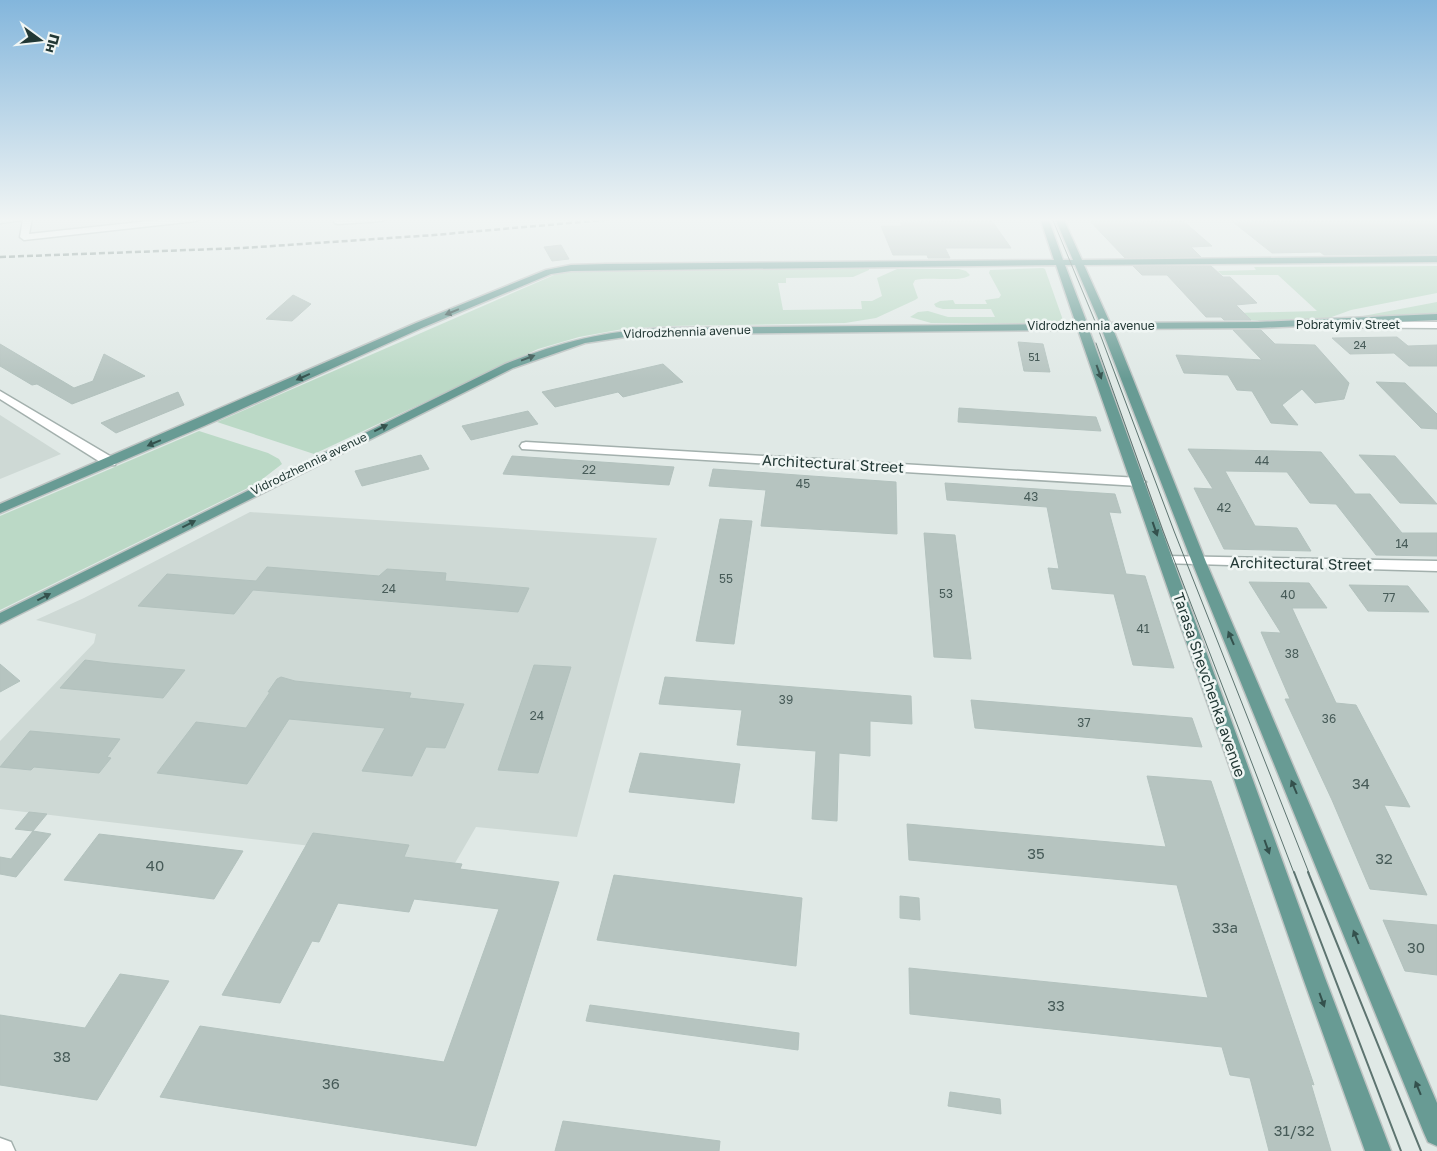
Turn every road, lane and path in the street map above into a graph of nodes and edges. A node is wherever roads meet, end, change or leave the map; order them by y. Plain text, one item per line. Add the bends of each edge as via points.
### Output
1 (551, 272) edge
2 (1063, 272) edge
3 (1083, 272) edge
4 (1437, 317) edge
5 (1437, 325) edge
6 (1082, 326) junction
7 (1106, 326) junction
8 (1258, 326) junction
9 (0, 394) edge
10 (526, 446) dead end
11 (110, 462) junction
12 (1139, 482) junction
13 (0, 509) edge
14 (1166, 560) junction
15 (1200, 562) junction
16 (1437, 566) edge
17 (0, 619) edge
18 (1437, 1133) edge
19 (1378, 1151) edge

1 -> 11 main road via 420,325
2 - 6 main road, Tarasa Shevchenka avenue
3 - 7 main road
4 - 8 main road, Vidrodzhennia avenue
5 - 8 street, Pobratymiv Street
6 - 7 main road, Vidrodzhennia avenue
6 -> 12 main road, Tarasa Shevchenka avenue
17 -> 6 main road, Vidrodzhennia avenue via 509,366 585,340 627,334 711,330
7 - 8 main road, Vidrodzhennia avenue
7 - 15 main road
9 - 11 street
10 - 12 street, Architectural Street
11 - 13 main road
12 -> 14 main road, Tarasa Shevchenka avenue
14 - 15 street, Architectural Street
14 -> 19 main road, Tarasa Shevchenka avenue
15 - 16 street, Architectural Street
18 -> 15 main road

